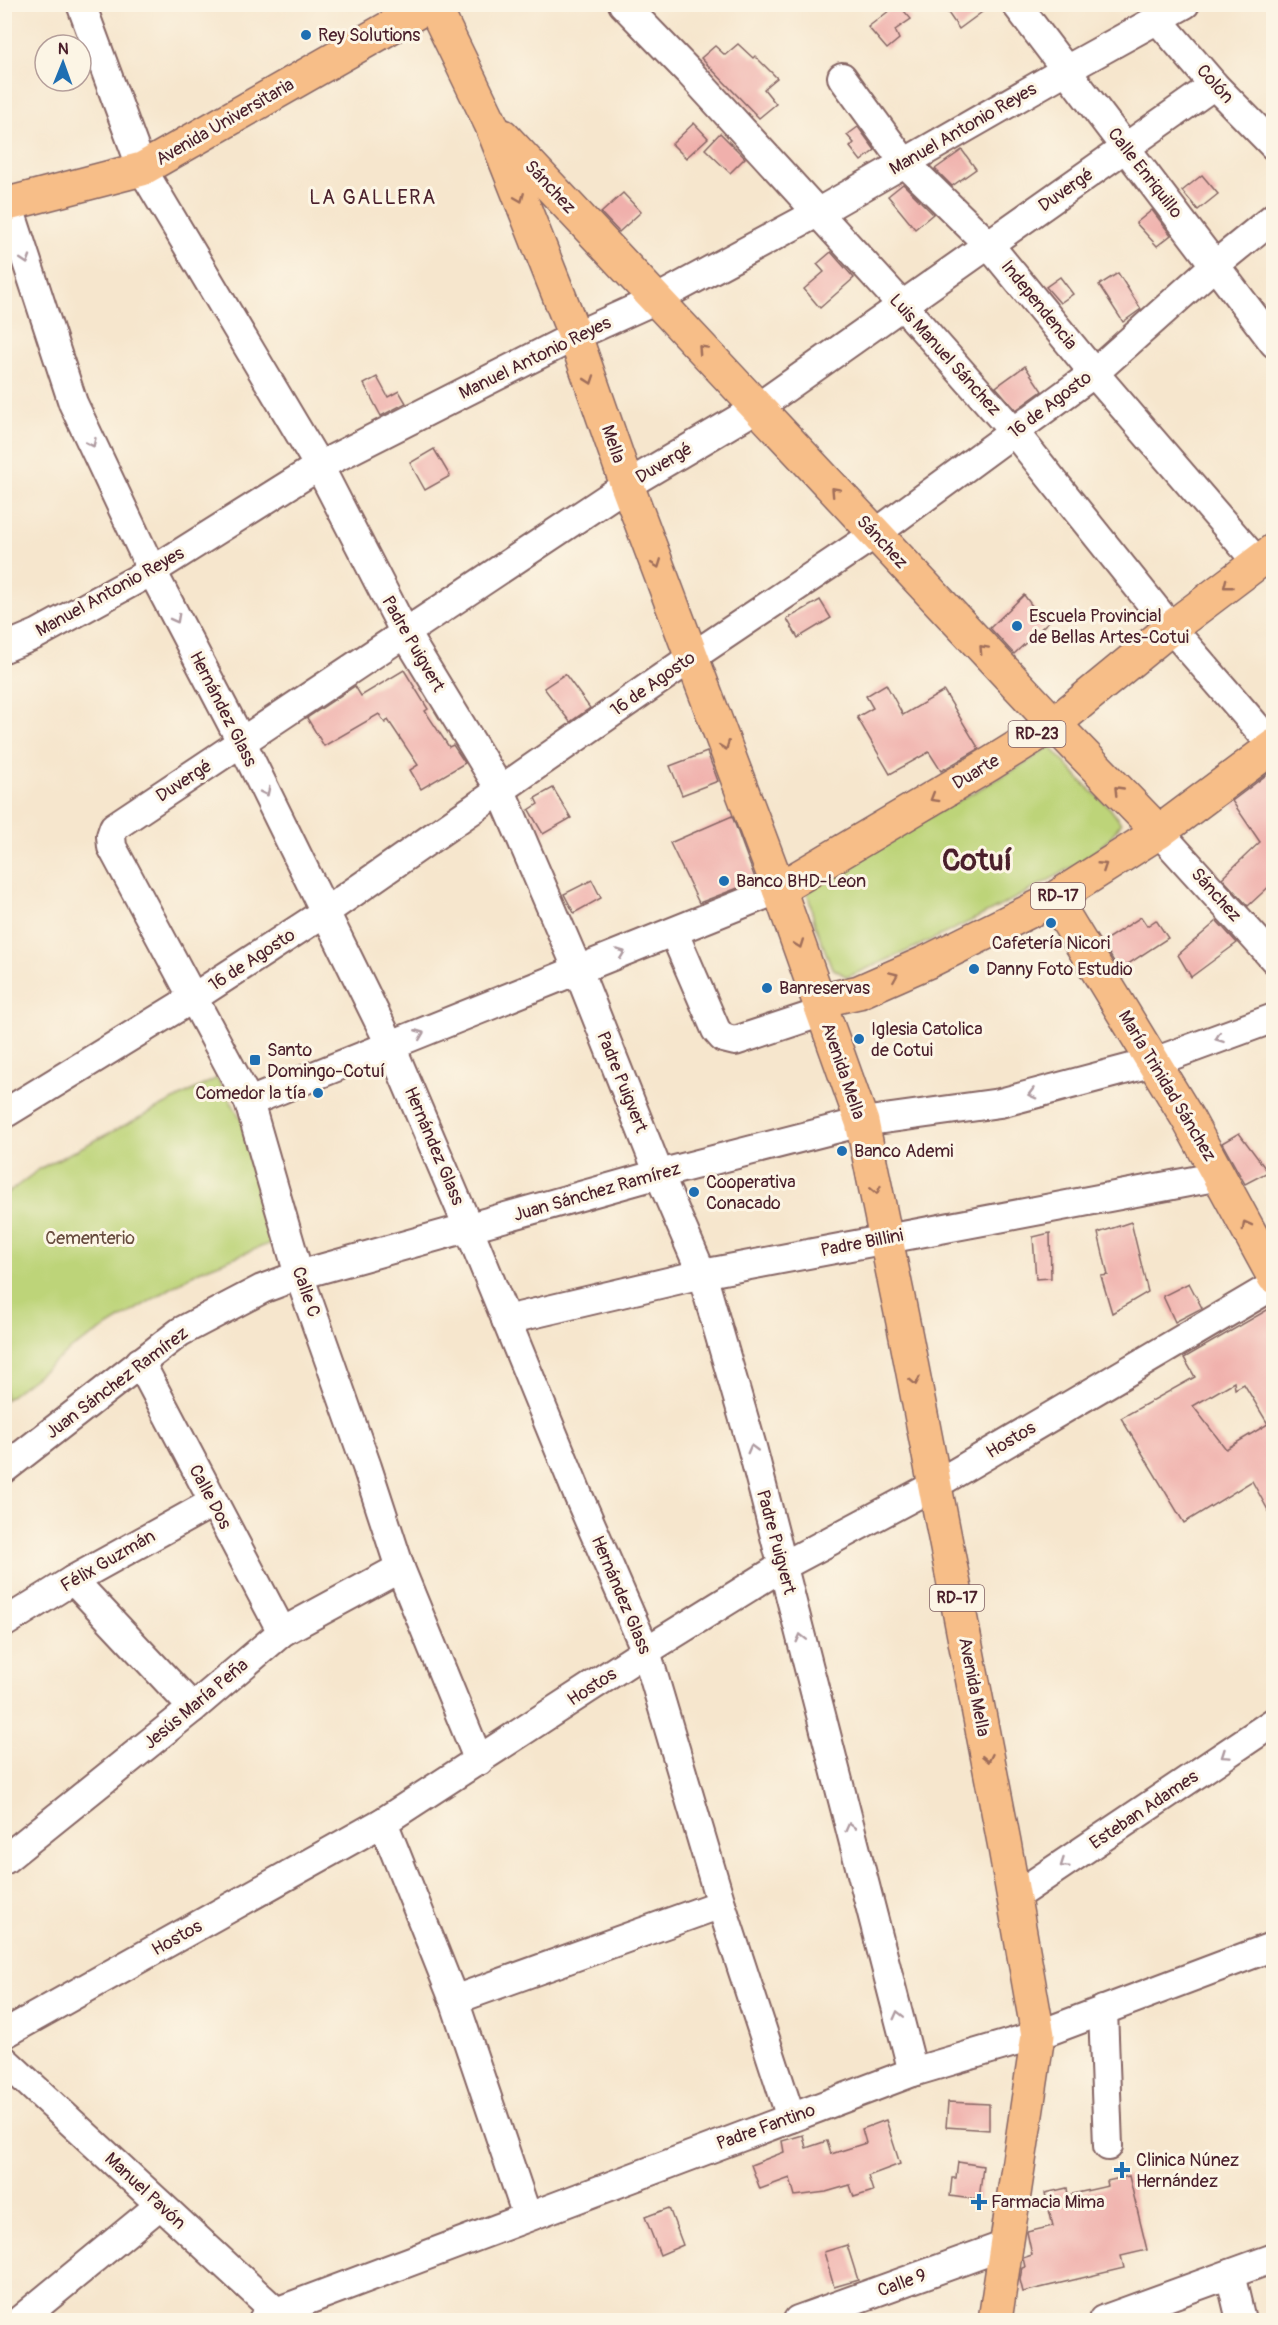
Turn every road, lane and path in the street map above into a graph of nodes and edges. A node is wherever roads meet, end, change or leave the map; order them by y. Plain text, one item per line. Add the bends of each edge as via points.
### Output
1 (81, 4) edge
2 (623, 4) edge
3 (1016, 4) edge
4 (1185, 4) edge
5 (418, 8) edge
6 (1158, 20) junction
7 (1066, 70) junction
8 (842, 77) dead end
9 (1214, 85) junction
10 (491, 124) junction
11 (1274, 146) edge
12 (1125, 148) junction
13 (904, 162) junction
14 (142, 169) junction
15 (6, 204) edge
16 (818, 213) junction
17 (1274, 217) edge
18 (989, 245) junction
19 (1215, 265) junction
20 (657, 299) junction
21 (903, 306) junction
22 (575, 336) junction
23 (1274, 343) edge
24 (1094, 373) junction
25 (757, 408) junction
26 (1015, 433) junction
27 (319, 466) junction
28 (627, 485) junction
29 (875, 534) junction
30 (1265, 556) edge
31 (152, 571) junction
32 (1172, 628) junction
33 (405, 633) junction
34 (4, 648) edge
35 (692, 657) junction
36 (1054, 724) junction
37 (242, 743) junction
38 (1273, 747) edge
39 (501, 791) junction
40 (1159, 832) junction
41 (111, 836) joint
42 (779, 889) junction
43 (1054, 899) junction
44 (325, 912) junction
45 (674, 933) junction
46 (1274, 959) edge
47 (578, 970) junction
48 (193, 998) junction
49 (821, 1006) junction
50 (1274, 1018) edge
51 (392, 1046) junction
52 (1154, 1062) junction
53 (249, 1101) junction
54 (4, 1114) edge
55 (862, 1122) junction
56 (659, 1174) junction
57 (1220, 1176) junction
58 (469, 1228) junction
59 (886, 1239) junction
60 (702, 1274) junction
61 (299, 1275) junction
62 (1274, 1277) edge
63 (1274, 1285) edge
64 (506, 1320) junction
65 (140, 1362) junction
66 (4, 1469) edge
67 (935, 1485) junction
68 (212, 1503) junction
69 (783, 1566) junction
70 (400, 1568) junction
71 (73, 1580) junction
72 (4, 1623) edge
73 (282, 1632) junction
74 (646, 1651) junction
75 (193, 1708) junction
76 (1274, 1722) edge
77 (479, 1761) junction
78 (383, 1822) junction
79 (4, 1860) edge
80 (1014, 1898) junction
81 (722, 1904) junction
82 (1274, 1946) edge
83 (454, 2000) junction
84 (1103, 2010) junction
85 (4, 2034) edge
86 (1038, 2035) junction
87 (4, 2060) edge
88 (913, 2072) junction
89 (791, 2118) junction
90 (1108, 2146) dead end
91 (160, 2205) junction
92 (527, 2216) junction
93 (1006, 2245) junction
94 (1274, 2258) edge
95 (1230, 2274) junction
96 (275, 2318) edge
97 (20, 2320) edge
98 (798, 2320) edge
99 (994, 2320) edge
100 (1103, 2320) edge
101 (1241, 2320) edge

1 - 14 street, Padre Puigvert
2 - 16 street, Luis Manuel Sánchez
3 - 7 street, Calle Enriquillo
4 - 6 street, Manuel Antonio Reyes
5 - 10 main road, Mella
5 - 14 main road, Avenida Universitaria
6 - 7 street, Manuel Antonio Reyes
6 - 9 street, Colón
7 - 12 street, Calle Enriquillo
7 - 13 street, Manuel Antonio Reyes
8 - 13 street, Independencia
9 - 11 street, Colón
9 - 12 street, Duvergé
10 - 20 main road, Sánchez
10 -> 22 main road, Mella
12 - 18 street, Duvergé
12 - 19 street, Calle Enriquillo
13 - 16 street, Manuel Antonio Reyes
13 - 18 street, Independencia
14 - 15 main road, Avenida Universitaria
14 - 27 street, Padre Puigvert
15 -> 31 street, Hernández Glass via 73,403
16 - 20 street, Manuel Antonio Reyes
16 - 21 street, Luis Manuel Sánchez
17 - 19 street, 16 de Agosto
18 - 21 street, Duvergé
18 - 24 street, Independencia
19 - 23 street, Calle Enriquillo
19 - 24 street, 16 de Agosto
20 - 22 street, Manuel Antonio Reyes
25 -> 20 main road, Sánchez
21 - 25 street, Duvergé
21 - 26 street, Luis Manuel Sánchez
22 - 27 street, Manuel Antonio Reyes
22 -> 28 main road, Mella
24 - 26 street, 16 de Agosto
24 - 30 street, Independencia
25 - 28 street, Duvergé
29 -> 25 main road, Sánchez
26 - 29 street, 16 de Agosto
26 - 32 street, Luis Manuel Sánchez
27 - 31 street, Manuel Antonio Reyes
27 - 33 street, Padre Puigvert
28 - 33 street, Duvergé
28 -> 35 main road, Mella
29 - 35 street, 16 de Agosto
36 -> 29 main road, Sánchez
30 -> 32 main road, Duarte / RD-23
31 - 34 street, Manuel Antonio Reyes
31 -> 37 street, Hernández Glass
32 - 36 main road, Duarte / RD-23
32 - 38 street, Luis Manuel Sánchez
33 - 37 street, Duvergé
33 - 39 street, Padre Puigvert
35 - 39 street, 16 de Agosto
35 -> 42 main road, Mella
40 -> 36 main road, Sánchez
36 -> 42 main road, Duarte / RD-23
37 - 41 street, Duvergé via 114,827
37 -> 44 street, Hernández Glass
38 - 40 main road, RD-17
39 - 44 street, 16 de Agosto
39 - 47 street, Padre Puigvert
43 -> 40 main road, RD-17
40 - 46 street, Sánchez
41 - 48 street, Calle C via 112,847
42 - 45 street
42 -> 49 main road, Avenida Mella / RD-17
49 -> 43 main road, RD-17 via 917,967
43 - 52 main road, María Trinidad Sánchez
44 - 48 street, 16 de Agosto
44 - 51 street, Hernández Glass
47 -> 45 street
45 - 49 street via 723,1038 735,1041
51 -> 47 street
47 - 56 street, Padre Puigvert
48 - 53 street, Calle C
48 - 54 street, 16 de Agosto
49 - 55 main road, Avenida Mella / RD-17
50 -> 52 street, Juan Sánchez Ramírez
51 - 53 street
51 - 58 street, Hernández Glass
52 -> 55 street, Juan Sánchez Ramírez via 1000,1102
52 - 57 main road, María Trinidad Sánchez
53 - 61 street, Calle C
55 - 56 street, Juan Sánchez Ramírez
55 -> 59 main road, Avenida Mella / RD-17
56 - 58 street, Juan Sánchez Ramírez
56 - 60 street, Padre Puigvert
57 - 59 street, Padre Billini
62 -> 57 main road, María Trinidad Sánchez
58 - 61 street, Juan Sánchez Ramírez
58 - 64 street, Hernández Glass
59 - 60 street, Padre Billini
59 -> 67 main road, Avenida Mella / RD-17
60 - 64 street, Padre Billini
69 -> 60 street, Padre Puigvert
61 - 65 street, Juan Sánchez Ramírez via 262,1289 180,1332
61 - 70 street, Calle C
63 - 67 street, Hostos
64 - 74 street, Hernández Glass
65 - 66 street, Juan Sánchez Ramírez
65 - 68 street, Calle Dos
67 - 69 street, Hostos
67 -> 80 main road, Avenida Mella / RD-17
68 - 71 street, Félix Guzmán
68 - 73 street, Calle Dos
69 - 74 street, Hostos
88 -> 69 street, Padre Puigvert
70 - 73 street, Jesús María Peña
70 - 77 street, Calle C
71 - 72 street, Félix Guzmán
71 - 75 street
73 - 75 street, Jesús María Peña
74 - 77 street, Hostos
74 - 81 street, Hernández Glass
75 - 79 street, Jesús María Peña
76 -> 80 street, Esteban Adames
77 - 78 street, Hostos
78 - 83 street
78 - 85 street, Hostos
80 - 86 main road, Avenida Mella / RD-17
81 - 83 street
81 - 89 street, Hernández Glass
82 - 84 street, Padre Fantino
83 - 92 street
84 - 86 street, Padre Fantino
84 - 90 street
86 - 88 street, Padre Fantino
86 - 93 main road, Avenida Mella / RD-17
87 - 91 street, Manuel Pavón
88 - 89 street, Padre Fantino
89 - 92 street, Padre Fantino
91 - 96 street, Manuel Pavón
91 - 97 street
92 - 96 street, Padre Fantino
93 - 98 street, Calle 9
93 - 99 main road, Avenida Mella / RD-17
94 - 95 street
95 - 100 street
95 - 101 street

